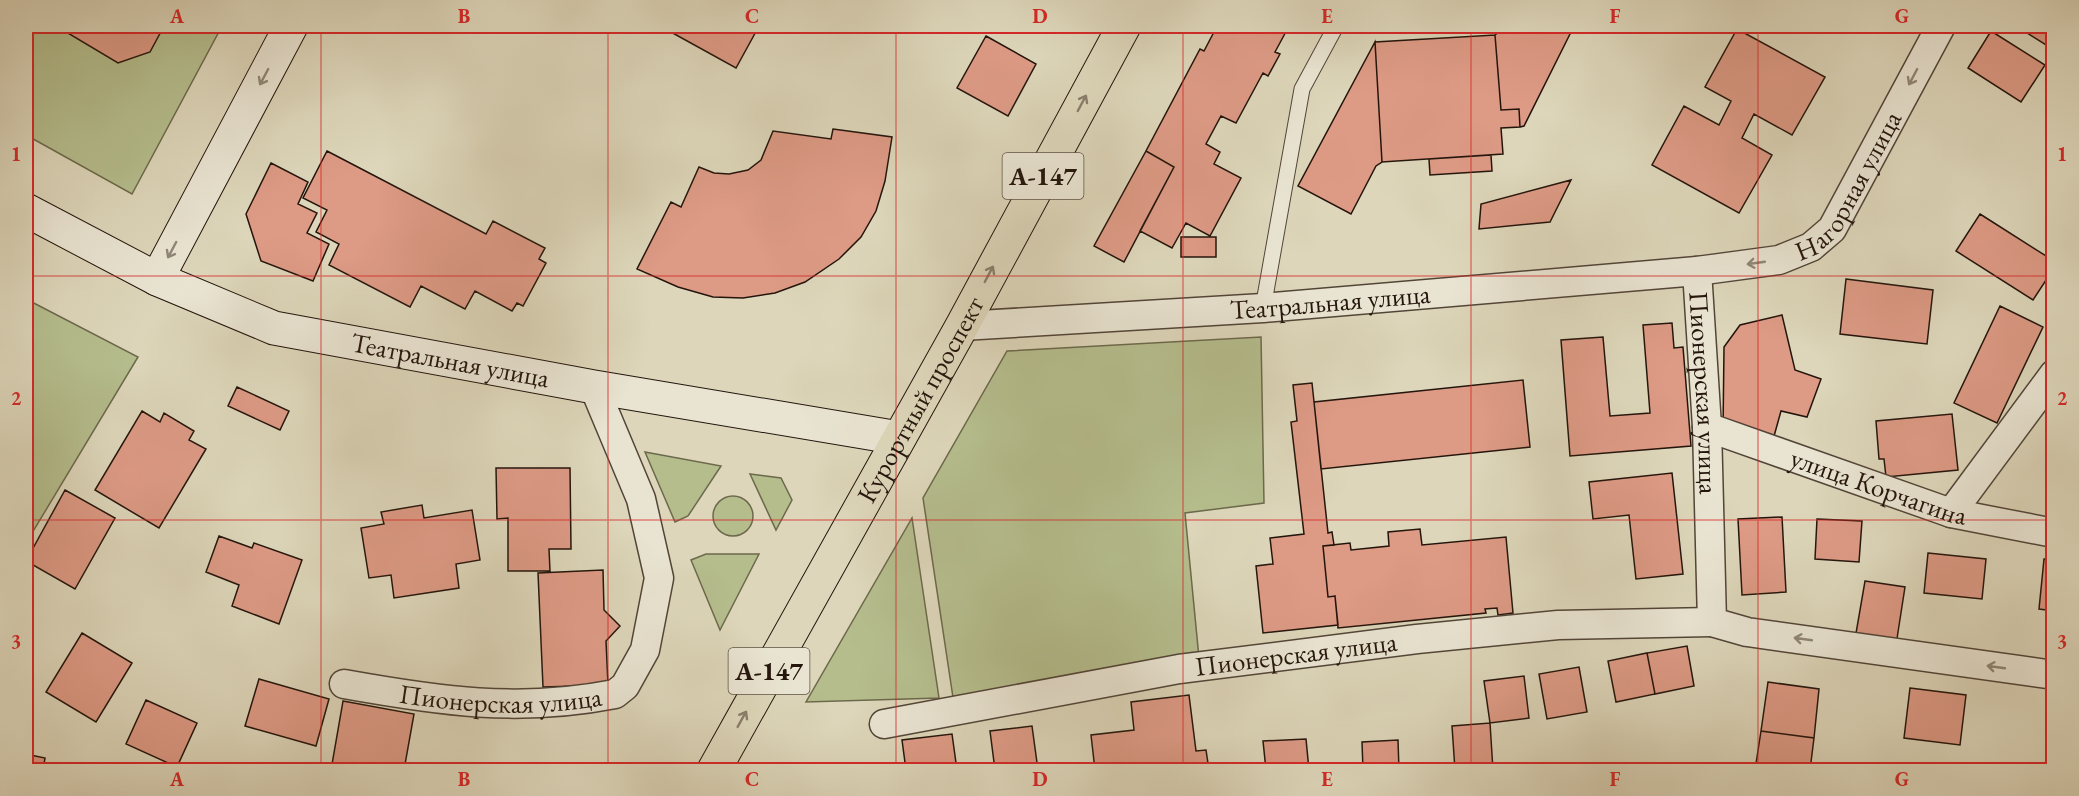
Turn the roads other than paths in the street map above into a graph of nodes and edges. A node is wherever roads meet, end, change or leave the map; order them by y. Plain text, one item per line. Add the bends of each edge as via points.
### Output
1 (291, 26) edge
2 (1124, 26) edge
3 (1336, 26) edge
4 (1941, 26) edge
5 (26, 210) edge
6 (1697, 271) junction
7 (157, 279) junction
8 (1263, 308) junction
9 (962, 326) junction
10 (2054, 374) edge
11 (594, 387) junction
12 (1707, 428) junction
13 (899, 438) junction
14 (1951, 513) junction
15 (2054, 533) edge
16 (1712, 622) junction
17 (2054, 675) edge
18 (344, 684) dead end
19 (884, 724) dead end
20 (714, 771) edge

1 -> 7 main road
9 -> 2 main road, Курортный проспект / А-147
3 - 8 lane via 1302,89
4 -> 6 street, Нагорная улица via 1832,229 1811,247 1779,260
5 - 7 main road, Театральная улица
6 - 8 street, Театральная улица
6 - 12 street, Пионерская улица
7 - 11 main road, Театральная улица via 274,328
8 - 9 street, Театральная улица
9 - 13 main road, Курортный проспект / А-147
10 - 14 street
11 - 13 main road, Театральная улица
11 - 18 street, Пионерская улица via 641,499 659,578 645,650 625,686 615,694 529,705 431,700
12 - 14 street, улица Корчагина
12 - 16 street, Пионерская улица
20 -> 13 main road, Курортный проспект / А-147
14 - 15 street, улица Корчагина
17 -> 16 street, Пионерская улица via 1747,632
16 - 19 street, Пионерская улица via 1558,625 1406,640 1179,669

